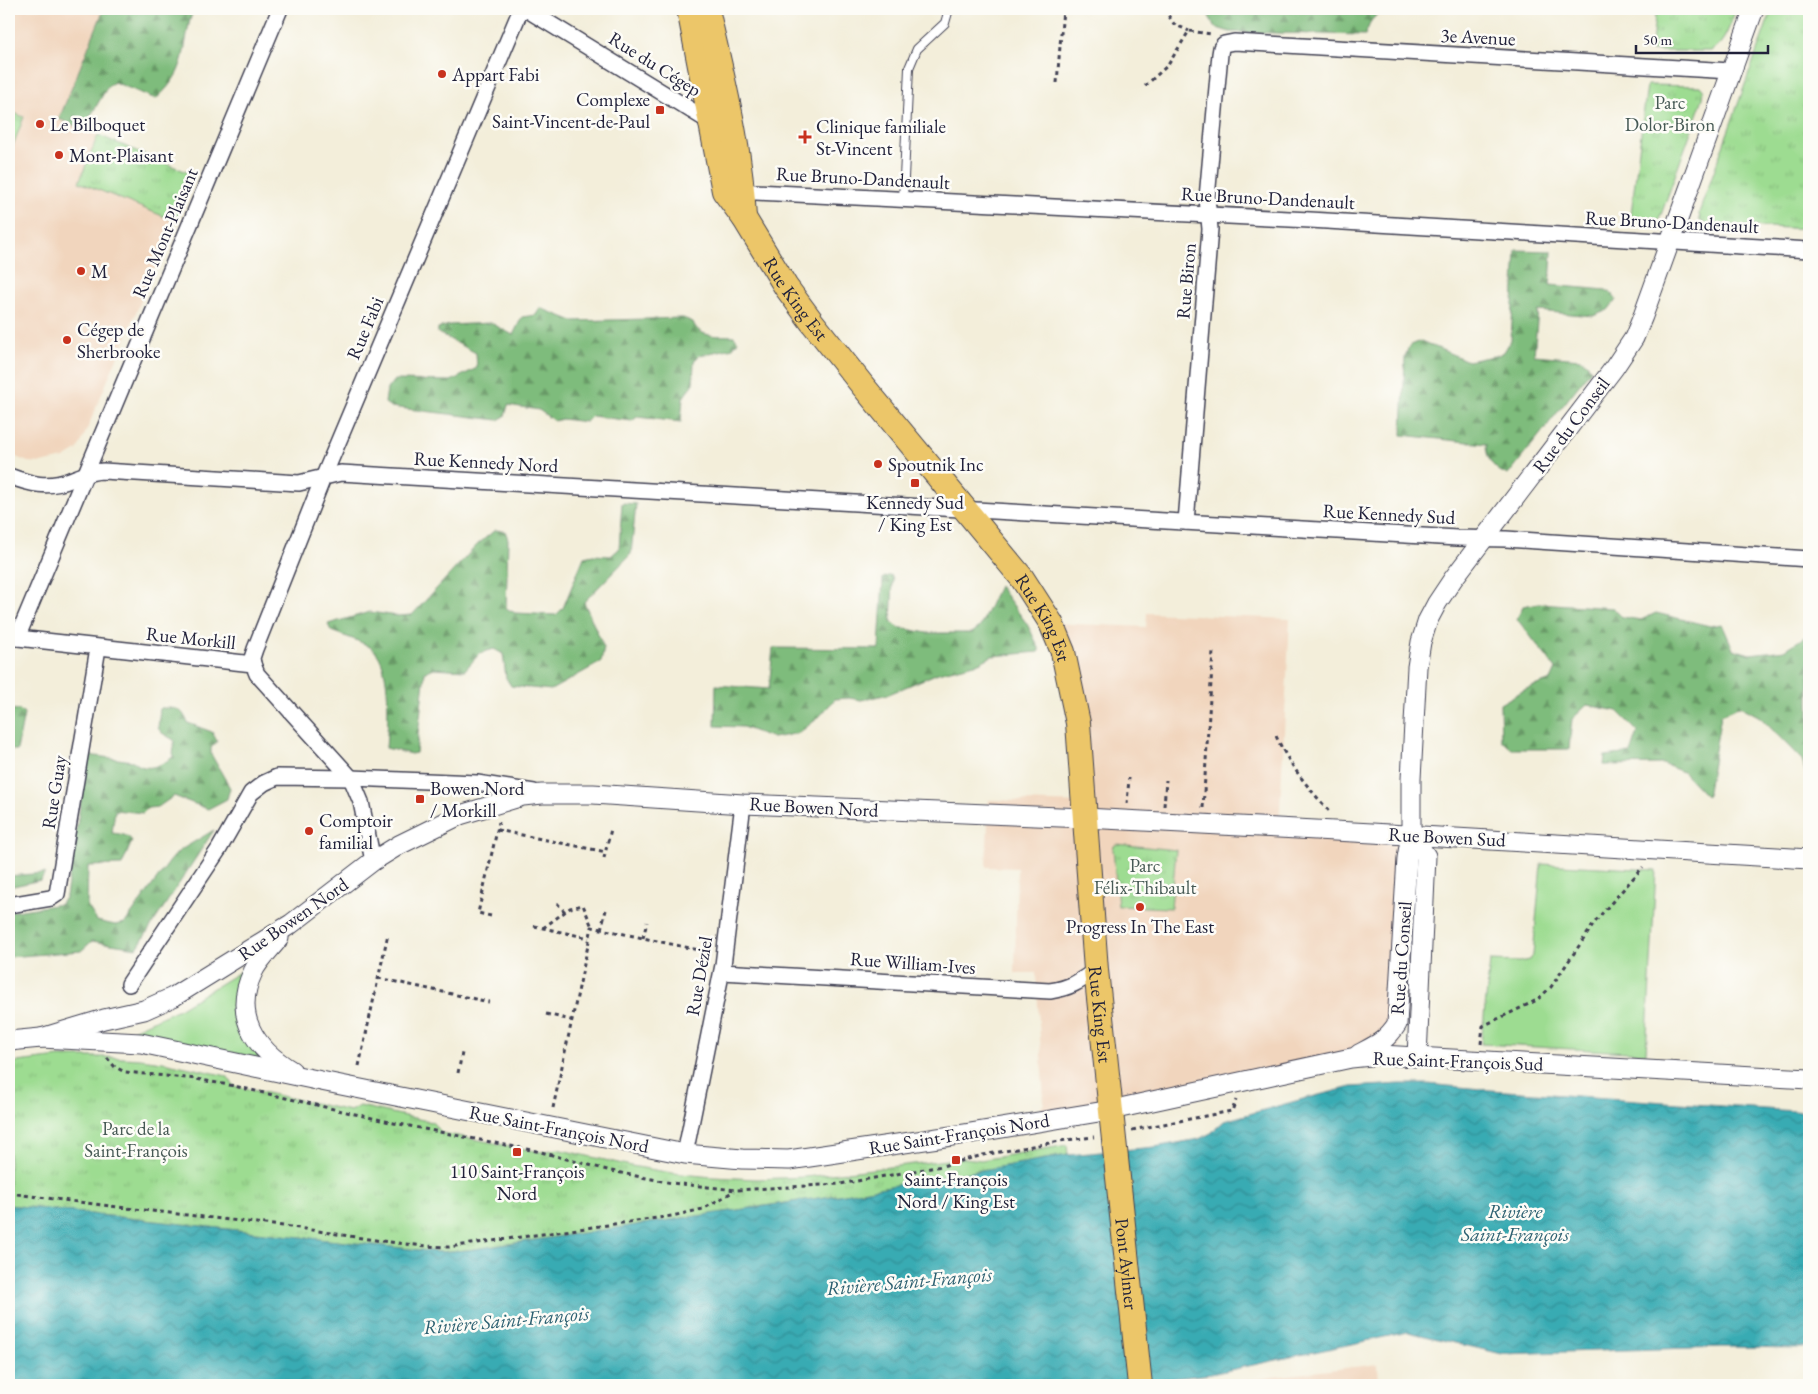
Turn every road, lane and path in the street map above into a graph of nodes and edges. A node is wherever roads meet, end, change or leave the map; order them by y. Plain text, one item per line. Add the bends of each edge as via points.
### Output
1 (280, 9) edge
2 (521, 9) edge
3 (526, 9) edge
4 (690, 9) edge
5 (708, 9) edge
6 (949, 9) edge
7 (1062, 9) edge
8 (1164, 9) edge
9 (1754, 9) edge
10 (1189, 31) junction
11 (1226, 43) junction
12 (1731, 71) junction
13 (1057, 83) dead end
14 (1145, 86) dead end
15 (712, 123) junction
16 (734, 191) junction
17 (903, 200) junction
18 (1209, 215) junction
19 (1671, 241) junction
20 (1809, 250) edge
21 (86, 473) junction
22 (9, 476) edge
23 (323, 478) junction
24 (965, 509) junction
25 (1186, 522) junction
26 (1484, 539) junction
27 (1809, 559) edge
28 (13, 638) edge
29 (98, 648) junction
30 (1213, 650) dead end
31 (253, 664) junction
32 (1276, 736) dead end
33 (350, 778) junction
34 (1129, 778) dead end
35 (1410, 779) junction
36 (1166, 780) dead end
37 (542, 794) junction
38 (503, 802) junction
39 (743, 804) junction
40 (1085, 818) junction
41 (1126, 820) junction
42 (1162, 822) junction
43 (1202, 824) junction
44 (611, 829) dead end
45 (497, 830) junction
46 (1348, 832) junction
47 (1372, 832) junction
48 (1411, 834) junction
49 (1659, 850) junction
50 (606, 852) junction
51 (604, 858) dead end
52 (1809, 859) edge
53 (373, 861) junction
54 (558, 903) dead end
55 (9, 905) edge
56 (606, 910) dead end
57 (565, 912) junction
58 (490, 916) dead end
59 (647, 922) dead end
60 (291, 924) junction
61 (534, 926) dead end
62 (592, 927) junction
63 (543, 928) junction
64 (601, 929) junction
65 (388, 934) dead end
66 (590, 938) junction
67 (643, 938) junction
68 (706, 962) dead end
69 (1096, 970) junction
70 (722, 972) junction
71 (378, 978) junction
72 (129, 984) dead end
73 (489, 1002) dead end
74 (546, 1014) dead end
75 (572, 1020) junction
76 (41, 1038) junction
77 (9, 1041) edge
78 (462, 1053) dead end
79 (100, 1057) dead end
80 (1417, 1057) junction
81 (1351, 1058) junction
82 (1479, 1060) junction
83 (359, 1066) dead end
84 (458, 1073) dead end
85 (304, 1078) junction
86 (1809, 1079) edge
87 (552, 1108) dead end
88 (1111, 1110) junction
89 (1114, 1141) joint
90 (685, 1154) junction
91 (983, 1155) dead end
92 (736, 1190) junction
93 (9, 1193) edge
94 (1140, 1385) edge
95 (1666, 1385) edge
96 (1692, 1385) edge

1 - 21 street, Rue Mont-Plaisant
2 - 23 street, Rue Fabi
3 - 15 street, Rue du Cégep
4 - 15 main road, Rue King Est
5 - 16 main road, Rue King Est via 728,103
6 - 17 lane via 945,23 917,49 909,68
7 - 13 path
8 - 10 path via 1174,24
9 - 12 street, Rue du Conseil
10 - 11 path via 1210,32
10 - 14 path via 1168,65
11 - 12 street, 3e Avenue
11 - 18 street, Rue Biron via 1220,54
12 - 19 street, Rue du Conseil
15 - 16 main road, Rue King Est
16 - 17 street, Rue Bruno-Dandenault
16 - 24 main road, Rue King Est via 744,218 771,265 812,322
17 - 18 street, Rue Bruno-Dandenault
18 - 19 street, Rue Bruno-Dandenault
18 - 25 street, Rue Biron
19 - 20 street, Rue Bruno-Dandenault
19 - 26 street, Rue du Conseil via 1625,354
21 - 22 street, Rue Kennedy Nord via 52,485
21 - 23 street, Rue Kennedy Nord via 103,471 299,483
21 - 28 street, Rue Mont-Plaisant
23 - 24 street, Rue Kennedy Nord via 341,473
23 - 31 street, Rue Fabi via 255,649
24 - 25 street, Rue Kennedy Sud
24 - 40 main road, Rue King Est via 1022,578 1059,640 1078,723
25 - 26 street, Rue Kennedy Sud
26 - 27 street, Rue Kennedy Sud
26 - 35 street, Rue du Conseil via 1437,603 1421,642
28 - 29 street, Rue Morkill
29 - 31 street, Rue Morkill
29 - 55 street, Rue Guay via 57,894 51,898
30 - 43 path
31 - 33 street, Rue Morkill via 257,674
32 - 46 path via 1293,768
33 - 37 street, Rue Bowen Nord via 477,783
33 - 53 street, Rue Morkill via 361,802
33 - 72 street, Rue Bowen Nord via 277,777 251,793 219,849
34 - 41 path
35 - 47 street via 1405,807 1393,823
35 - 48 street, Rue du Conseil
36 - 42 path
37 - 38 street, Rue Bowen Nord
37 - 39 street, Rue Bowen Nord via 594,794
38 - 45 path
38 - 53 street, Rue Bowen Nord via 460,815
39 - 40 street, Rue Bowen Nord
39 - 70 street, Rue Déziel
40 - 41 street, Rue Bowen Sud
40 - 69 main road, Rue King Est
41 - 42 street, Rue Bowen Sud
42 - 43 street, Rue Bowen Sud
43 - 46 street, Rue Bowen Sud
44 - 50 path
45 - 50 path
45 - 58 path via 478,914
46 - 47 street, Rue Bowen Sud
47 - 48 street, Rue Bowen Sud
48 - 49 street, Rue Bowen Sud
48 - 80 street, Rue du Conseil via 1426,856
48 - 81 street, Rue du Conseil via 1396,1024 1380,1043
49 - 52 street, Rue Bowen Sud
49 - 82 path via 1598,918 1551,987 1537,1000 1483,1026
50 - 51 path
53 - 60 street, Rue Bowen Nord
54 - 57 path
56 - 64 path
57 - 62 path via 583,905
57 - 63 path
59 - 67 path
60 - 76 street, Rue Bowen Nord via 173,997 144,1010
60 - 85 street via 254,970 247,986 246,1016 258,1043 266,1052
61 - 63 path
62 - 64 path
62 - 66 path
63 - 66 path
64 - 67 path
65 - 71 path
66 - 75 path
67 - 68 path via 708,952
69 - 70 street, Rue William-Ives via 1075,985 1050,991
69 - 88 main road, Rue King Est
70 - 90 street, Rue Déziel
71 - 73 path
71 - 83 path
74 - 75 path
75 - 87 path
76 - 77 street, Rue Saint-François Nord
76 - 85 street, Rue Saint-François Nord via 141,1043
78 - 84 path
79 - 92 path via 105,1057 125,1072 234,1086 394,1123 541,1152 611,1171 672,1183
80 - 81 street, Rue Saint-François Sud via 1381,1055
80 - 82 street, Rue Saint-François Sud
81 - 88 street, Rue Saint-François Sud
82 - 86 street, Rue Saint-François Sud
85 - 90 street, Rue Saint-François Nord
88 - 89 main road, Rue King Est
88 - 90 street, Rue Saint-François Nord via 789,1160
89 - 94 main road, Pont Aylmer
91 - 92 path via 942,1166 840,1184
92 - 93 path via 703,1210 449,1247
95 - 96 path

